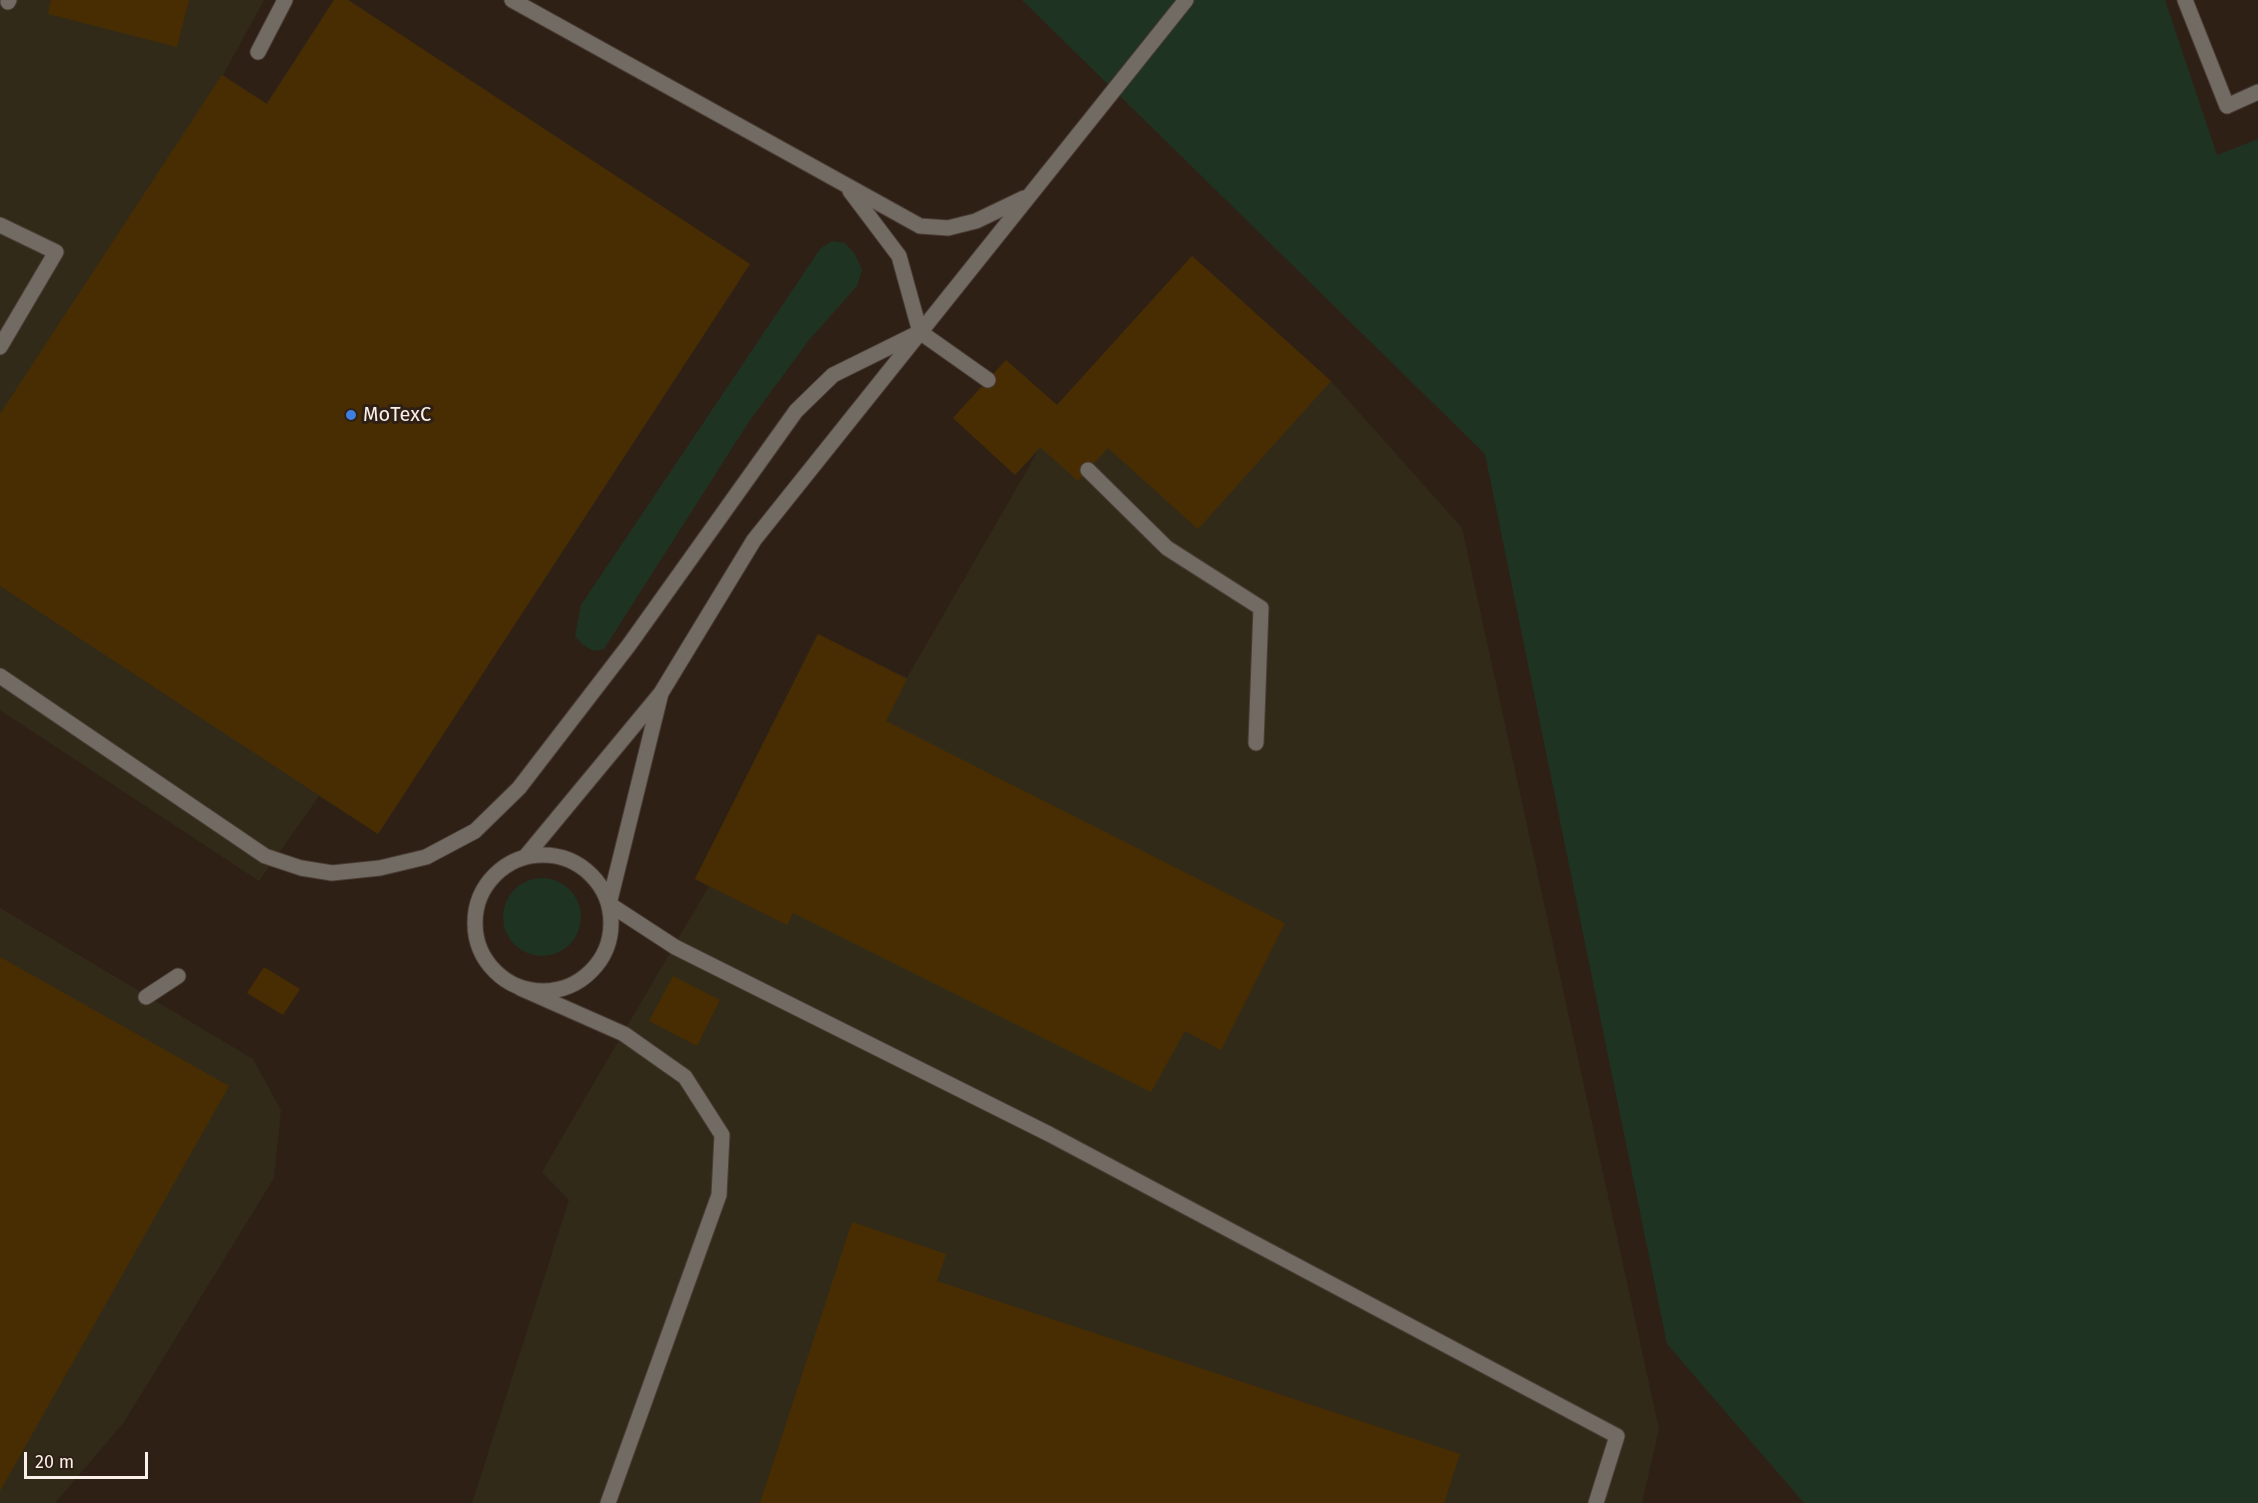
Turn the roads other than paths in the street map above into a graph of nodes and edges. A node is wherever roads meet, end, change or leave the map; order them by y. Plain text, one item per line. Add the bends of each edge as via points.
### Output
1 (285, 0) edge
2 (512, 0) edge
3 (1186, 0) edge
4 (2186, 0) edge
5 (258, 52) dead end
6 (2258, 92) edge
7 (844, 184) junction
8 (1029, 196) junction
9 (0, 225) edge
10 (920, 332) junction
11 (0, 347) edge
12 (988, 380) dead end
13 (1088, 470) dead end
14 (0, 676) edge
15 (661, 693) junction
16 (1256, 743) dead end
17 (526, 856) junction
18 (609, 904) junction
19 (178, 976) dead end
20 (520, 988) junction
21 (146, 997) dead end
22 (608, 1503) edge
23 (1596, 1503) edge

1 - 5 lane
2 - 7 lane
3 - 8 lane
4 - 6 lane via 2227,106
7 - 8 lane via 920,226 948,228 976,221
7 - 10 lane via 899,256
8 - 10 lane
9 - 11 lane via 56,252
10 - 12 lane
10 - 14 lane via 833,375 796,411 624,653 519,788 474,831 426,857 380,868 332,873 264,856
10 - 15 lane via 754,540
13 - 16 lane via 1167,548 1261,608
15 - 17 lane
15 - 18 lane
17 - 18 lane via 547,854 586,869
17 - 20 lane via 493,875 482,890 475,913 475,936 484,958 499,976
18 - 20 lane via 611,926 607,946 597,965 582,980 542,992
18 - 23 lane via 675,947 1048,1134 1617,1436
19 - 21 lane
20 - 22 lane via 624,1034 684,1077 722,1135 719,1195

